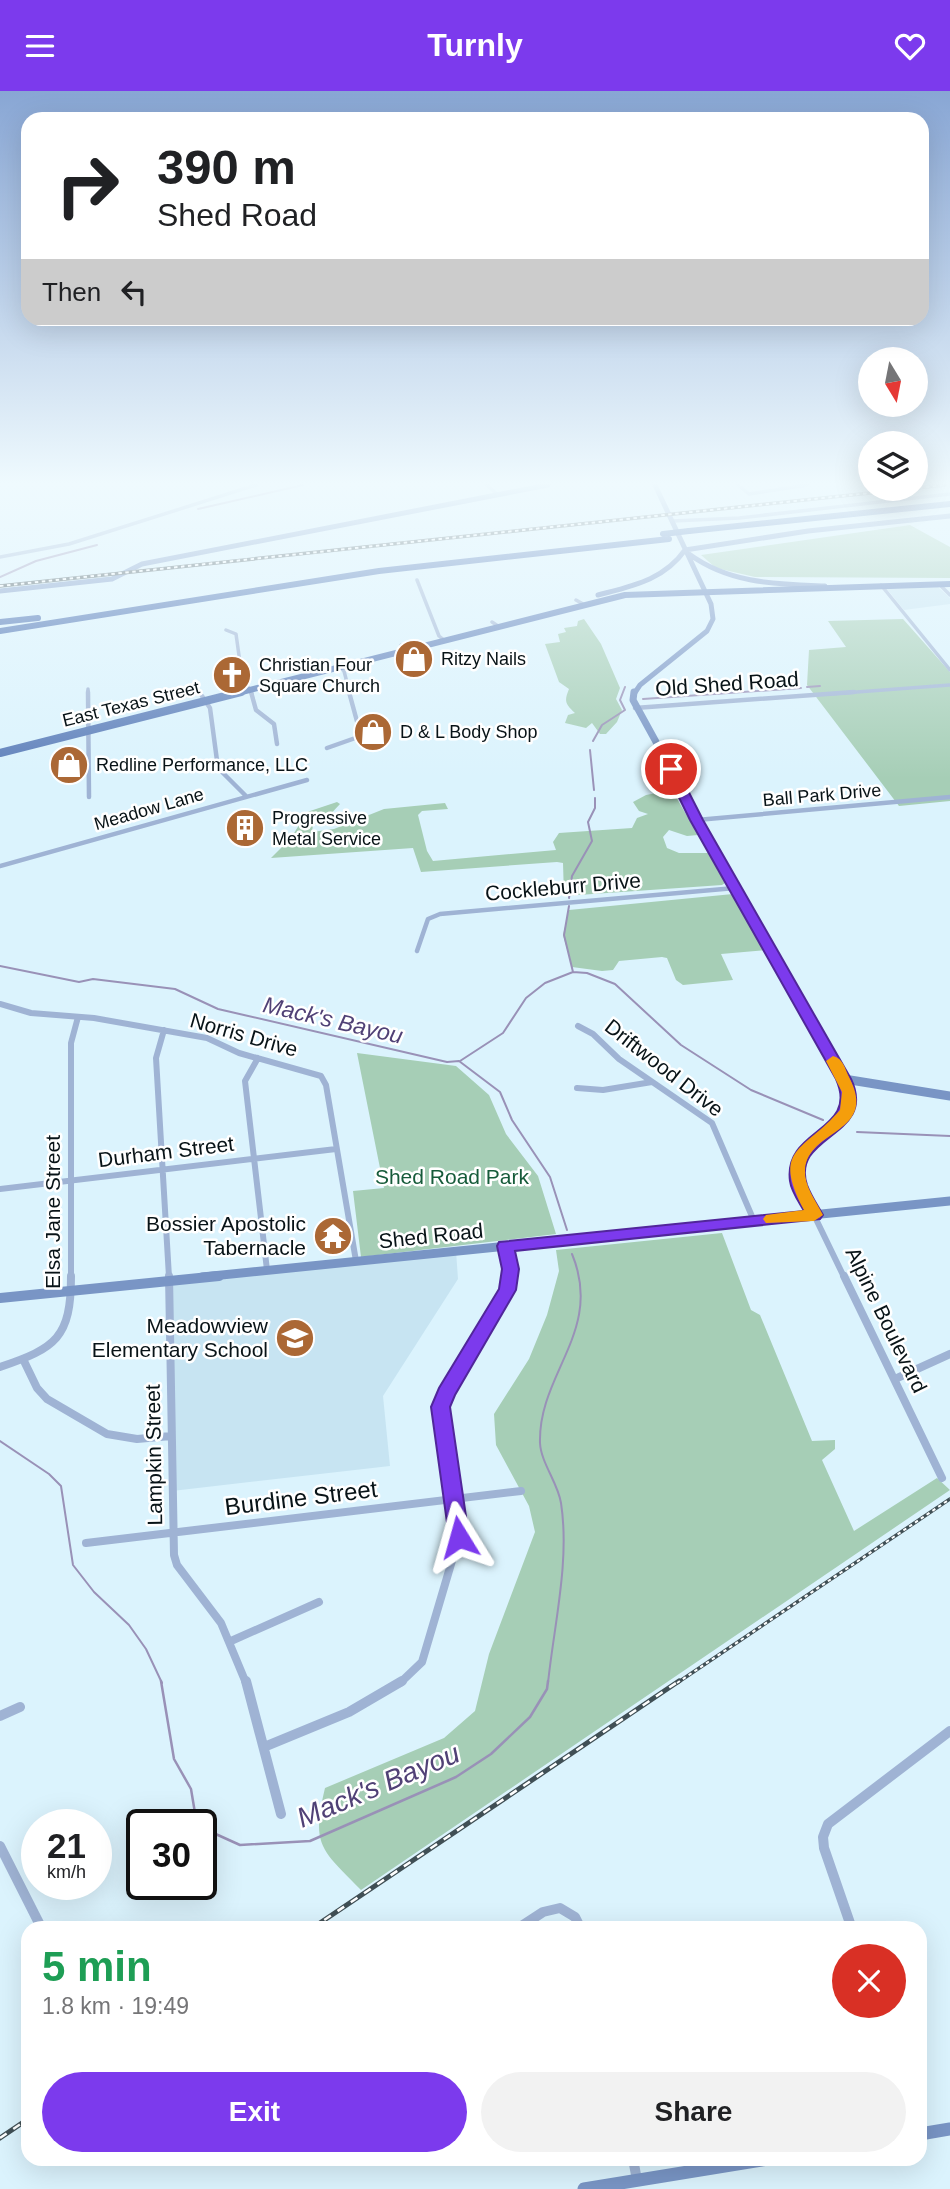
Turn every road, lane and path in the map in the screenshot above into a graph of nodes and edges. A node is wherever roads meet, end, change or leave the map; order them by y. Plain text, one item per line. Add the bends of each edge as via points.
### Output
1 (76, 583) edge
2 (260, 583) edge
3 (303, 583) edge
4 (418, 583) edge
5 (638, 583) edge
6 (700, 583) edge
7 (763, 583) edge
8 (939, 584) junction
9 (950, 584) edge
10 (880, 585) junction
11 (825, 586) junction
12 (846, 586) junction
13 (702, 588) junction
14 (0, 591) edge
15 (598, 595) junction
16 (950, 595) edge
17 (579, 602) junction
18 (0, 623) edge
19 (226, 630) dead end
20 (0, 632) edge
21 (441, 638) junction
22 (339, 664) junction
23 (950, 670) edge
24 (950, 685) edge
25 (247, 687) junction
26 (88, 689) dead end
27 (205, 698) junction
28 (635, 708) junction
29 (88, 728) junction
30 (277, 744) dead end
31 (327, 748) dead end
32 (1, 751) edge
33 (307, 780) dead end
34 (246, 796) junction
35 (89, 797) dead end
36 (950, 797) edge
37 (697, 820) junction
38 (0, 866) edge
39 (735, 888) junction
40 (417, 951) dead end
41 (0, 1005) edge
42 (78, 1017) junction
43 (578, 1026) dead end
44 (164, 1030) junction
45 (258, 1058) junction
46 (844, 1079) junction
47 (652, 1082) junction
48 (577, 1088) dead end
49 (950, 1097) edge
50 (336, 1149) junction
51 (254, 1159) junction
52 (163, 1170) junction
53 (71, 1181) junction
54 (0, 1189) edge
55 (950, 1201) edge
56 (814, 1215) junction
57 (754, 1221) junction
58 (505, 1246) junction
59 (356, 1261) junction
60 (267, 1270) junction
61 (169, 1281) junction
62 (71, 1291) junction
63 (0, 1298) edge
64 (950, 1354) edge
65 (23, 1359) junction
66 (0, 1367) edge
67 (895, 1379) junction
68 (171, 1436) junction
69 (942, 1478) dead end
70 (521, 1491) dead end
71 (454, 1500) junction
72 (173, 1532) junction
73 (86, 1543) dead end
74 (319, 1602) dead end
75 (231, 1641) junction
76 (20, 1707) dead end
77 (0, 1716) edge
78 (950, 1731) edge
79 (264, 1748) junction
80 (281, 1814) dead end
81 (0, 1846) edge
82 (38, 1921) edge
83 (529, 1921) edge
84 (576, 1921) edge
85 (849, 1921) edge
86 (950, 2129) edge
87 (927, 2131) edge
88 (634, 2166) edge
89 (724, 2166) edge
90 (637, 2180) junction
91 (584, 2189) edge

1 - 14 street
2 - 18 highway
3 - 20 highway
4 - 21 street
5 - 15 street
6 - 13 street
7 - 11 street
8 - 9 main road, East Texas Street
8 - 10 main road, East Texas Street
8 - 16 street
10 - 12 main road, East Texas Street
10 - 23 street
11 - 12 main road, East Texas Street
11 - 13 main road, East Texas Street
12 - 13 main road, East Texas Street
13 - 15 main road, East Texas Street via 642,587
13 - 17 main road, East Texas Street
13 - 28 street via 714,615 710,627 634,691
15 - 17 main road, East Texas Street
17 - 21 main road, East Texas Street
19 - 25 street via 236,634
21 - 22 main road, East Texas Street
22 - 25 main road, East Texas Street
22 - 31 street via 361,736
24 - 28 street, Old Shed Road
25 - 27 main road, East Texas Street
25 - 30 street via 257,713 274,724
26 - 29 street
27 - 29 main road, East Texas Street
27 - 34 street via 218,768
28 - 37 street, Old Shed Road
29 - 32 main road, East Texas Street
29 - 35 street
33 - 34 street, Meadow Lane
34 - 38 street, Meadow Lane
36 - 37 street, Ball Park Drive
37 - 39 street, Old Shed Road
39 - 40 street, Cockleburr Drive via 440,914 428,919
39 - 46 street, Old Shed Road
41 - 42 street, Norris Drive
42 - 44 street, Norris Drive
42 - 53 street, Elsa Jane Street via 71,1043
43 - 47 street, Driftwood Drive
44 - 45 street, Norris Drive via 207,1038
44 - 52 street, Lampkin Street via 156,1049
45 - 50 street, Norris Drive via 323,1078
45 - 51 street via 245,1081
46 - 49 street
46 - 56 street, Old Shed Road via 850,1092 848,1111 798,1160 798,1184
47 - 48 street via 603,1090
47 - 57 street, Driftwood Drive via 712,1123
50 - 51 street, Durham Street
50 - 59 street
51 - 52 street, Durham Street
51 - 60 street
52 - 53 street, Durham Street
52 - 61 street, Lampkin Street
53 - 54 street, Durham Street
53 - 62 street, Elsa Jane Street
55 - 56 street, Shed Road
56 - 57 street, Shed Road
56 - 67 street, Alpine Boulevard
57 - 58 street, Shed Road
58 - 59 street, Shed Road
58 - 71 street via 510,1269 507,1290 441,1407
59 - 60 street, Shed Road
60 - 61 street, Shed Road
61 - 62 street, Shed Road
61 - 68 street, Lampkin Street
62 - 63 street, Shed Road
62 - 65 street, Elsa Jane Street via 65,1332 52,1346
64 - 67 street
65 - 66 street, Elsa Jane Street
65 - 68 street via 47,1399 107,1434 137,1439
67 - 69 street, Alpine Boulevard
68 - 72 street, Lampkin Street
70 - 71 street, Burdine Street
71 - 72 street, Burdine Street
71 - 79 street via 457,1550 415,1673 395,1689
72 - 73 street, Burdine Street
72 - 75 street, Lampkin Street via 177,1565
74 - 75 street
75 - 79 street, Lampkin Street via 247,1679
76 - 77 street
78 - 85 street via 828,1824 824,1847
79 - 80 street, Lampkin Street
81 - 82 street
83 - 84 street via 549,1908 570,1913
86 - 87 street
88 - 90 street
89 - 90 street
90 - 91 street

